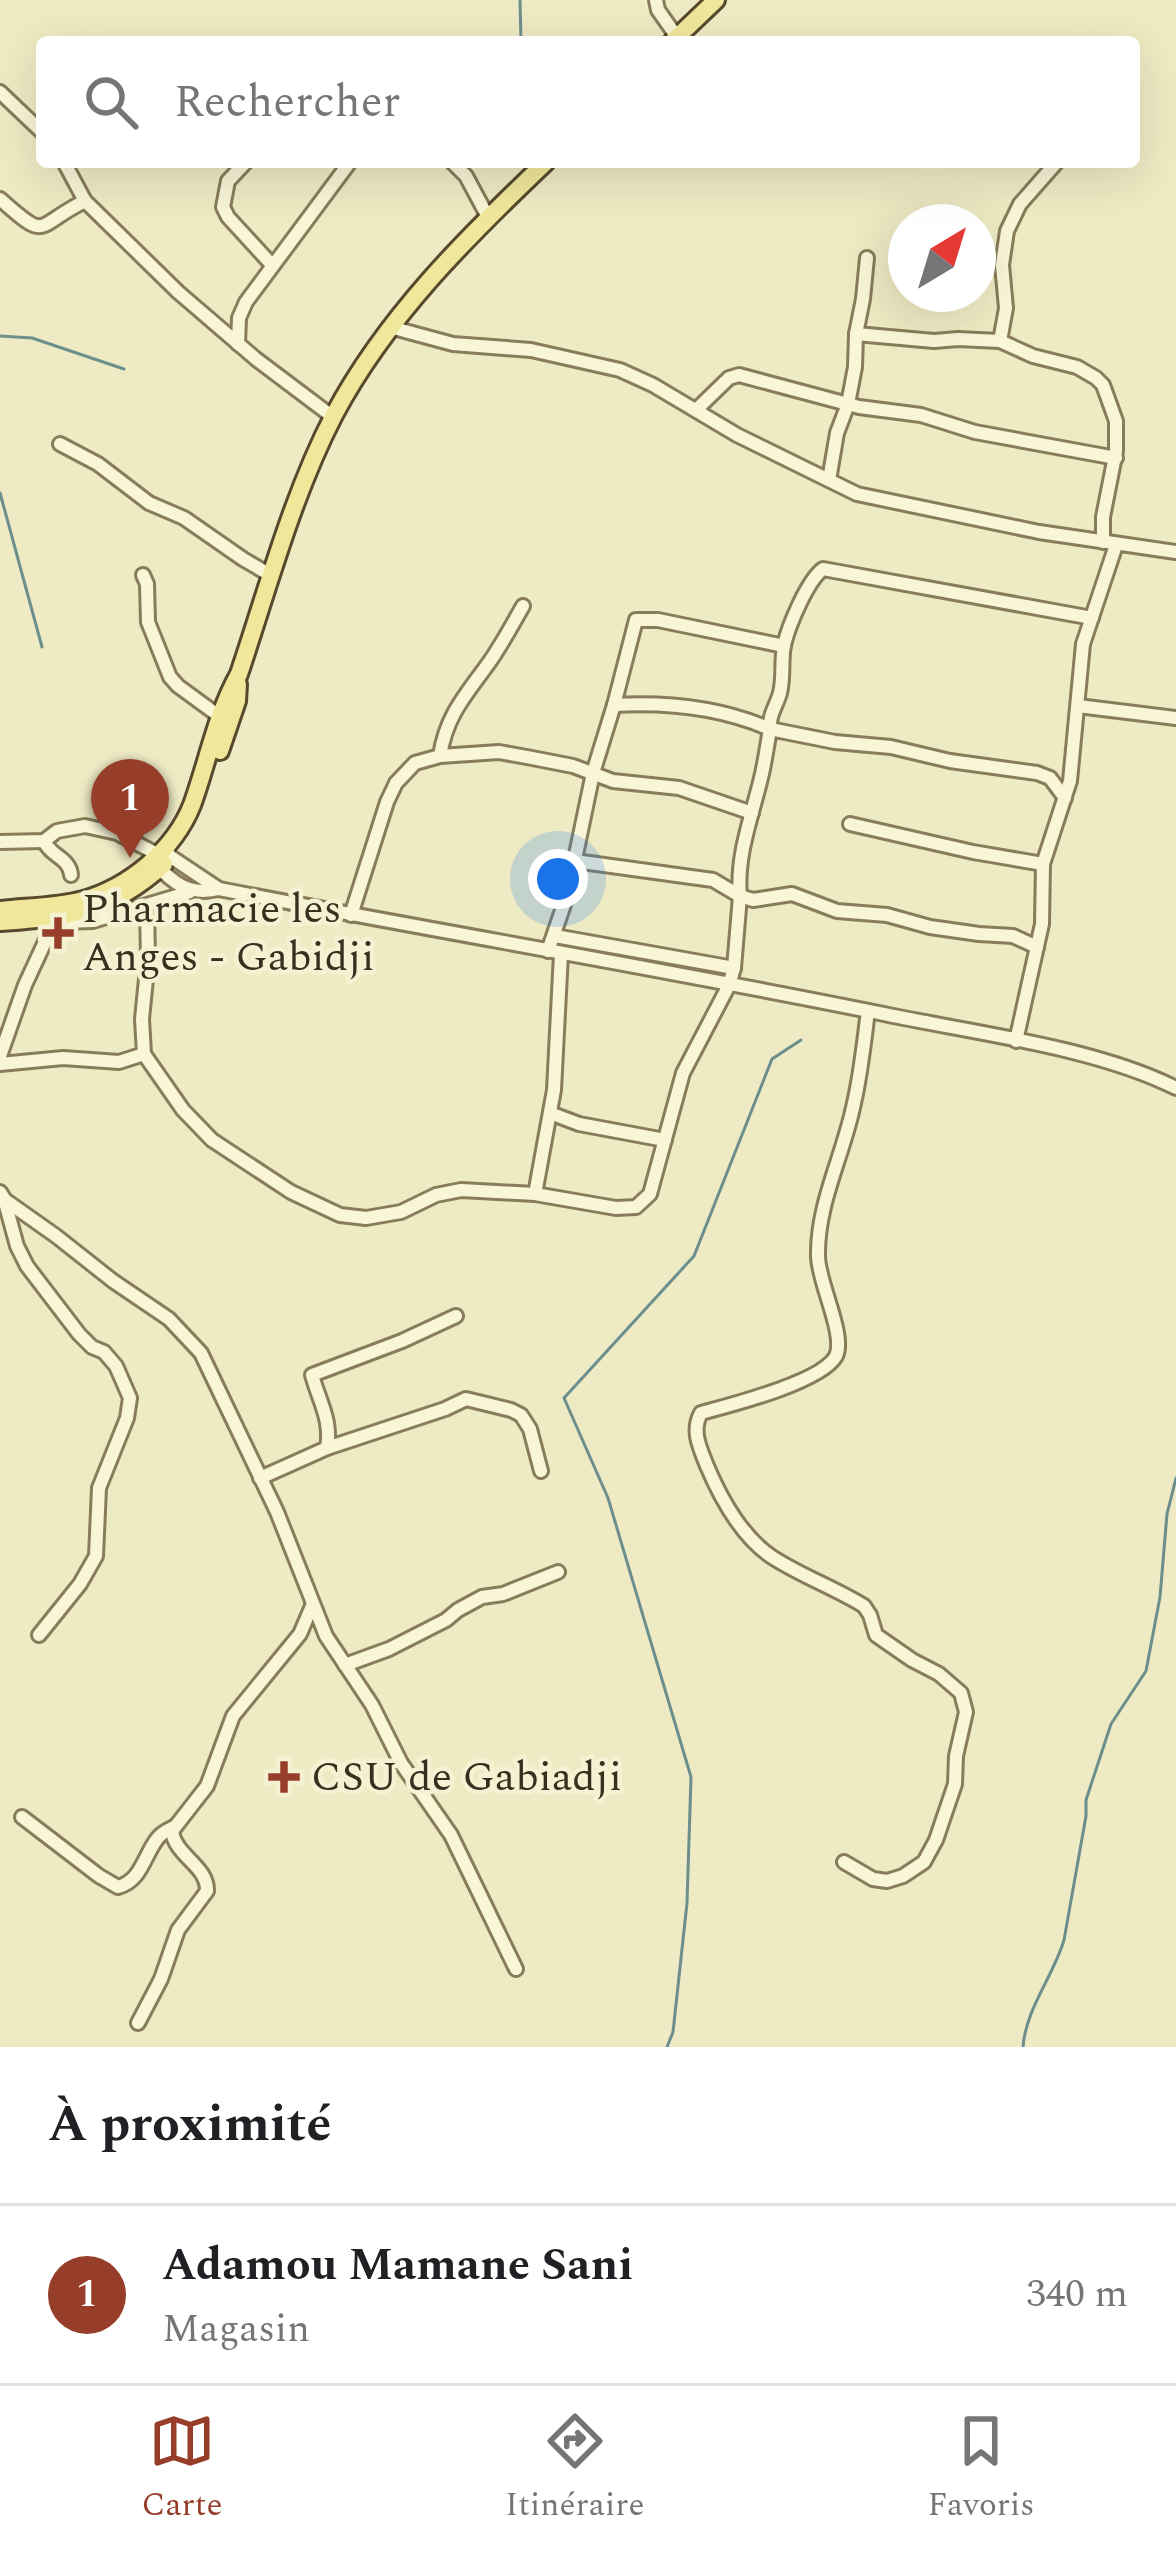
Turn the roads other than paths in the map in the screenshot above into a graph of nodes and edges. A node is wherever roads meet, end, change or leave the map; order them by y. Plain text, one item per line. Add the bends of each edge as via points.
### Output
1 (716, 0) edge
2 (654, 3) edge
3 (672, 36) edge
4 (677, 36) edge
5 (0, 92) edge
6 (36, 126) edge
7 (67, 168) edge
8 (240, 168) edge
9 (345, 168) edge
10 (458, 168) edge
11 (540, 168) edge
12 (1052, 168) edge
13 (0, 199) edge
14 (86, 201) junction
15 (488, 217) junction
16 (867, 258) dead end
17 (272, 265) junction
18 (390, 327) junction
19 (856, 334) junction
20 (1000, 341) junction
21 (238, 344) junction
22 (848, 404) junction
23 (696, 410) junction
24 (333, 417) junction
25 (60, 444) dead end
26 (1116, 458) junction
27 (829, 481) junction
28 (1109, 543) junction
29 (1176, 552) edge
30 (143, 575) dead end
31 (272, 575) junction
32 (524, 606) dead end
33 (1092, 618) junction
34 (784, 646) junction
35 (239, 674) junction
36 (614, 705) junction
37 (1078, 706) junction
38 (219, 716) junction
39 (1176, 718) edge
40 (770, 729) junction
41 (440, 756) junction
42 (593, 772) junction
43 (1065, 797) junction
44 (752, 813) junction
45 (850, 824) dead end
46 (0, 842) edge
47 (44, 842) junction
48 (162, 858) junction
49 (575, 861) junction
50 (1043, 863) junction
51 (71, 875) dead end
52 (219, 889) junction
53 (191, 891) junction
54 (740, 896) junction
55 (147, 907) junction
56 (0, 910) edge
57 (52, 915) junction
58 (351, 915) junction
59 (0, 922) edge
60 (555, 936) junction
61 (1037, 947) junction
62 (555, 953) junction
63 (734, 968) junction
64 (729, 985) junction
65 (868, 1011) junction
66 (3, 1033) edge
67 (1016, 1041) junction
68 (144, 1054) junction
69 (0, 1060) edge
70 (1176, 1088) edge
71 (550, 1113) junction
72 (665, 1140) junction
73 (535, 1194) junction
74 (2, 1197) edge
75 (457, 1316) dead end
76 (327, 1448) junction
77 (541, 1471) dead end
78 (260, 1478) junction
79 (558, 1571) dead end
80 (313, 1605) junction
81 (39, 1635) dead end
82 (345, 1665) junction
83 (22, 1817) dead end
84 (174, 1827) junction
85 (844, 1862) dead end
86 (516, 1970) dead end
87 (138, 2023) dead end

1 - 4 main road
2 - 3 street
5 - 6 street
7 - 14 street
8 - 17 street via 223,207
9 - 17 street
10 - 15 street
11 - 15 main road
12 - 20 street via 1007,231
13 - 14 street via 34,227
14 - 21 street
15 - 18 main road
16 - 19 street
17 - 21 street via 241,311
18 - 23 street via 609,366
18 - 24 main road
19 - 20 street
19 - 22 street
20 - 26 street via 1077,367 1103,385
21 - 24 street
22 - 23 street via 739,375
22 - 26 street
22 - 27 street
23 - 27 street
24 - 31 main road
25 - 31 street
26 - 28 street via 1103,517
27 - 28 street via 857,494
28 - 29 street
28 - 33 street
30 - 38 street via 148,622 170,677
31 - 35 main road
32 - 41 street via 458,702
33 - 34 street via 823,569
33 - 37 street
34 - 36 street via 636,620
34 - 40 street
35 - 38 main road
35 - 48 main road via 201,811 182,844
36 - 40 street via 700,708
36 - 42 street
37 - 39 street
37 - 43 street
38 - 48 main road via 190,808
40 - 43 street via 1037,773
40 - 44 street
41 - 42 street via 499,752
41 - 58 street via 416,763 396,783
42 - 44 street
42 - 49 street
43 - 50 street
44 - 54 street
45 - 50 street
46 - 47 street
47 - 48 street via 85,826
47 - 51 street
48 - 52 street
48 - 53 street
48 - 57 main road via 144,882 109,903
49 - 54 street via 713,880
49 - 60 street
50 - 61 street
52 - 53 street
52 - 58 street
53 - 55 street
54 - 61 street via 792,894 837,911 1013,936
54 - 63 street
55 - 57 street via 93,921
55 - 68 street
56 - 57 main road
57 - 59 main road
57 - 66 street
58 - 62 street
60 - 62 street
60 - 63 street
61 - 67 street
62 - 64 street
62 - 71 street
63 - 64 street
64 - 65 street
64 - 72 street via 683,1073
65 - 67 street
65 - 85 street via 854,1105 819,1239 835,1357 813,1377 701,1413 695,1425 710,1473 742,1529 776,1560 864,1606 876,1635 964,1699 955,1784 928,1856 887,1881
66 - 69 street
67 - 70 street
68 - 69 street via 119,1062
68 - 73 street via 212,1140 340,1215 401,1212 455,1190
71 - 72 street
71 - 73 street
72 - 73 street via 650,1194 636,1207
74 - 78 street via 177,1325 201,1353
74 - 81 street via 27,1266 79,1334 116,1366 130,1397 100,1488 96,1556
75 - 76 street via 312,1375 327,1410
76 - 77 street via 466,1399 521,1415
76 - 78 street
78 - 80 street
79 - 82 street
80 - 82 street
80 - 84 street via 233,1715 207,1786
82 - 86 street via 446,1827
83 - 84 street via 118,1887
84 - 87 street via 172,1838 206,1878 207,1891 178,1930

